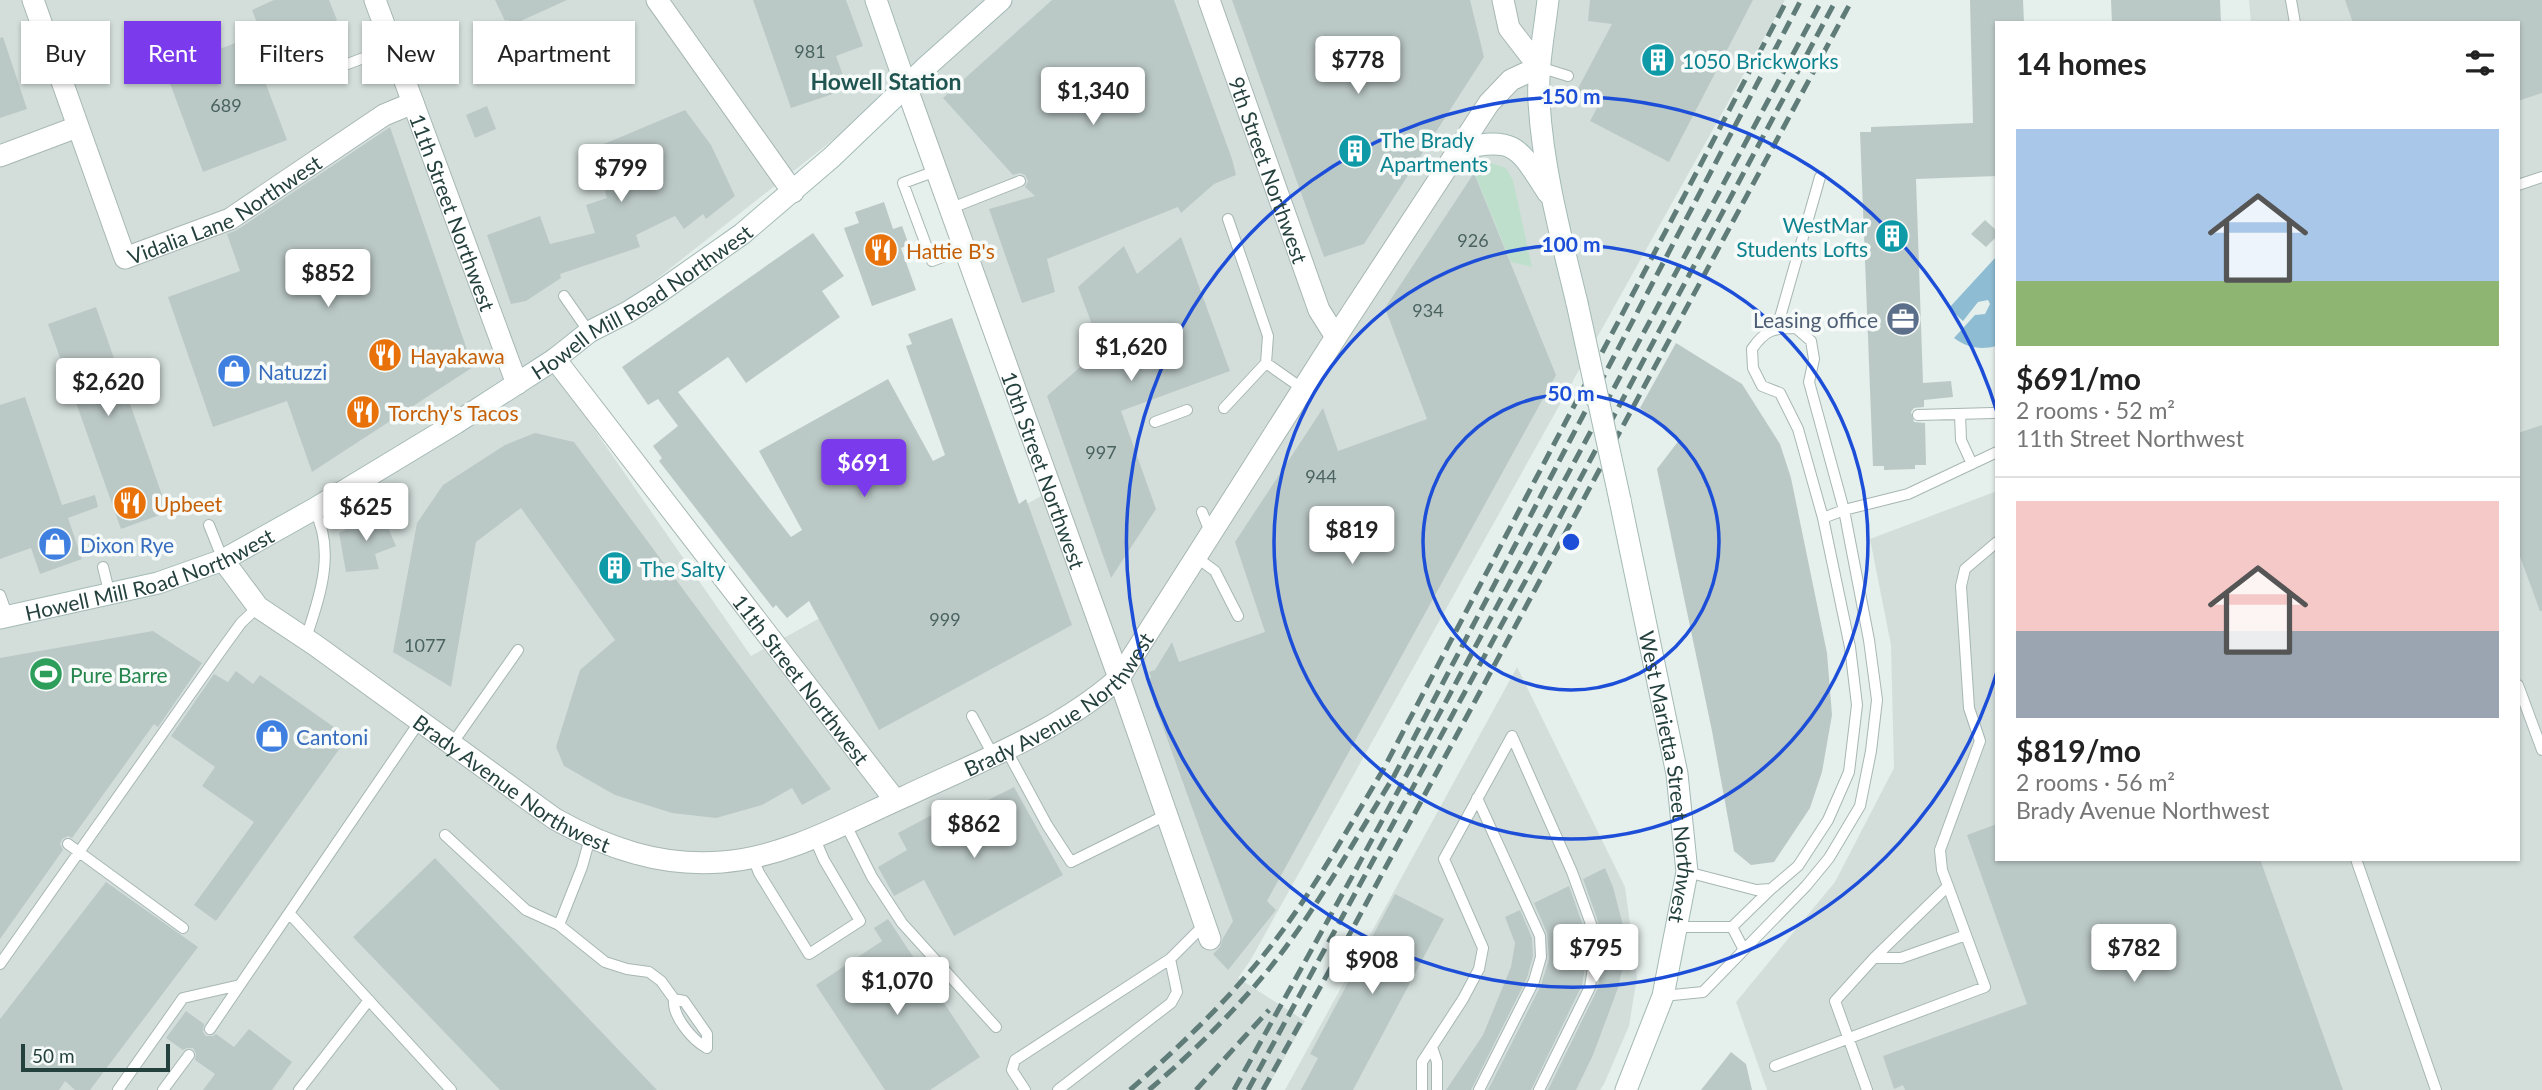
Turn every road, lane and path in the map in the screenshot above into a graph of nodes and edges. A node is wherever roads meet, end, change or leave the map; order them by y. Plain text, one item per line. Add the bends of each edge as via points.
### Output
1 (33, 0) edge
2 (375, 0) edge
3 (657, 0) edge
4 (876, 0) edge
5 (1001, 0) edge
6 (1209, 0) edge
7 (1503, 0) edge
8 (1548, 0) edge
9 (2291, 0) edge
10 (383, 21) edge
11 (2295, 21) edge
12 (1539, 67) junction
13 (1568, 76) dead end
14 (406, 84) edge
15 (906, 86) junction
16 (413, 103) junction
17 (77, 127) junction
18 (1459, 150) junction
19 (0, 156) edge
20 (936, 171) junction
21 (1820, 177) dead end
22 (2542, 177) edge
23 (1020, 181) dead end
24 (2520, 184) edge
25 (793, 192) junction
26 (1553, 200) junction
27 (949, 209) junction
28 (1228, 219) dead end
29 (964, 249) junction
30 (564, 296) dead end
31 (1777, 328) junction
32 (589, 332) junction
33 (1336, 337) junction
34 (555, 359) junction
35 (1266, 363) junction
36 (517, 384) junction
37 (1303, 389) junction
38 (1224, 408) dead end
39 (1187, 410) dead end
40 (1993, 413) dead end
41 (1960, 414) junction
42 (1918, 415) dead end
43 (1155, 422) dead end
44 (1995, 453) edge
45 (1972, 464) junction
46 (314, 509) junction
47 (1844, 510) junction
48 (1202, 512) dead end
49 (1823, 518) junction
50 (209, 525) dead end
51 (1211, 534) junction
52 (1995, 544) edge
53 (1196, 557) junction
54 (223, 559) junction
55 (103, 567) dead end
56 (0, 595) edge
57 (110, 595) junction
58 (258, 607) junction
59 (1238, 616) dead end
60 (4, 617) edge
61 (306, 638) junction
62 (518, 650) dead end
63 (1119, 678) junction
64 (2520, 690) edge
65 (972, 716) dead end
66 (420, 721) junction
67 (452, 744) junction
68 (2542, 750) edge
69 (1000, 752) junction
70 (1477, 798) junction
71 (895, 800) junction
72 (1167, 815) junction
73 (845, 823) junction
74 (445, 835) dead end
75 (814, 837) junction
76 (590, 838) junction
77 (68, 844) dead end
78 (79, 853) junction
79 (753, 858) junction
80 (2357, 861) edge
81 (1687, 872) junction
82 (1948, 886) junction
83 (1771, 889) junction
84 (289, 913) junction
85 (559, 925) junction
86 (1676, 927) junction
87 (1731, 927) junction
88 (183, 928) dead end
89 (1207, 932) joint
90 (1966, 935) junction
91 (1744, 950) junction
92 (1874, 958) junction
93 (1170, 959) junction
94 (0, 964) edge
95 (240, 985) junction
96 (1663, 996) junction
97 (674, 999) dead end
98 (369, 1000) junction
99 (996, 1027) dead end
100 (210, 1029) dead end
101 (1849, 1039) junction
102 (1432, 1047) junction
103 (189, 1055) dead end
104 (1775, 1066) dead end
105 (118, 1090) edge
106 (163, 1090) edge
107 (299, 1090) edge
108 (451, 1090) edge
109 (1025, 1090) edge
110 (1058, 1090) edge
111 (1422, 1090) edge
112 (1437, 1090) edge
113 (1479, 1090) edge
114 (1539, 1090) edge
115 (1626, 1090) edge
116 (1867, 1090) edge
117 (2436, 1090) edge

1 - 17 street, Vidalia Lane Northwest
2 - 10 street, 11th Street Northwest
3 - 25 street
4 - 15 street, 10th Street Northwest
5 - 15 street, Howell Mill Road Northwest
6 - 33 street, 9th Street Northwest via 1319,310
7 - 12 street via 1510,28
8 - 12 street, West Marietta Street Northwest
9 - 11 lane
12 - 13 lane
12 - 18 street, Brady Avenue Northwest via 1511,80 1489,103
12 - 26 street, West Marietta Street Northwest via 1543,143
14 - 16 street, 11th Street Northwest
15 - 20 street, 10th Street Northwest
15 - 25 street, Howell Mill Road Northwest
16 - 17 street, Vidalia Lane Northwest via 384,115 230,219 125,258
16 - 36 street, 11th Street Northwest
17 - 19 street
18 - 26 street via 1500,144 1516,148
18 - 33 street, Brady Avenue Northwest
20 - 27 street, 10th Street Northwest
20 - 29 lane via 904,183 932,261
21 - 31 lane
22 - 24 lane
23 - 27 lane
25 - 32 street, Howell Mill Road Northwest via 658,293
26 - 81 street, West Marietta Street Northwest, bridge via 1677,774
27 - 29 street, 10th Street Northwest
28 - 35 lane via 1268,336
29 - 63 street, 10th Street Northwest
30 - 32 lane
31 - 47 lane via 1796,328 1811,341 1814,359 1809,382
31 - 49 lane via 1752,349 1753,368 1762,386 1780,393 1798,429
32 - 34 street, Howell Mill Road Northwest
33 - 37 street, Brady Avenue Northwest
34 - 36 street, Howell Mill Road Northwest
34 - 71 street, 11th Street Northwest
35 - 37 lane
35 - 38 lane
36 - 46 street, Howell Mill Road Northwest
37 - 51 street, Brady Avenue Northwest
39 - 43 lane
40 - 41 lane
41 - 42 lane
41 - 45 lane via 1961,440
44 - 45 lane
45 - 47 lane via 1908,494
46 - 54 street, Howell Mill Road Northwest
46 - 61 lane via 323,525 326,546 321,594
47 - 49 lane
47 - 91 lane via 1877,700 1860,806 1829,858
48 - 51 lane
49 - 83 lane via 1857,705 1849,772 1828,820 1798,866
50 - 54 lane
51 - 53 street, Brady Avenue Northwest
52 - 82 lane via 1965,569 1961,586 1969,708 1980,741 1940,850
53 - 59 lane via 1215,571
53 - 63 street, Brady Avenue Northwest
54 - 57 street, Howell Mill Road Northwest
54 - 58 street, Brady Avenue Northwest
55 - 57 lane
56 - 60 lane
57 - 60 street, Howell Mill Road Northwest
58 - 61 street, Brady Avenue Northwest
58 - 78 lane via 241,623
61 - 66 street, Brady Avenue Northwest
62 - 67 lane
63 - 69 street, Brady Avenue Northwest via 1097,697
63 - 72 street, 10th Street Northwest
64 - 68 lane
65 - 69 lane
66 - 67 street, Brady Avenue Northwest
66 - 84 lane
67 - 76 street, Brady Avenue Northwest
69 - 71 street, Brady Avenue Northwest
69 - 72 lane via 1071,862
70 - 102 lane via 1444,859 1483,948 1479,969
70 - 113 lane via 1540,936 1541,957 1534,981
70 - 114 lane via 1512,736 1591,924 1596,949 1590,987
71 - 73 street, Brady Avenue Northwest
72 - 89 street, 10th Street Northwest
73 - 75 street, Brady Avenue Northwest
73 - 99 lane via 902,923
74 - 85 lane via 526,910
75 - 79 street, Brady Avenue Northwest
75 - 79 lane via 860,921 809,954
76 - 79 street, Brady Avenue Northwest via 659,860 690,863
76 - 85 lane
77 - 78 lane
78 - 88 lane
78 - 94 lane
80 - 117 lane
81 - 83 lane via 1756,890
81 - 86 street, West Marietta Street Northwest
82 - 90 lane
82 - 92 lane
83 - 87 lane
84 - 95 lane
84 - 98 lane
85 - 97 lane via 605,962 649,972
86 - 87 lane
86 - 96 street, West Marietta Street Northwest
87 - 91 lane
89 - 93 lane
90 - 92 lane via 1901,958
90 - 101 lane via 1985,987
91 - 96 lane via 1703,992
92 - 101 lane via 1835,1002
93 - 109 lane via 1015,1060 1012,1070
93 - 110 lane via 1177,992 1171,1003
95 - 100 lane
95 - 105 lane via 183,998
96 - 115 street, West Marietta Street Northwest
98 - 107 lane
98 - 108 lane
101 - 104 lane
101 - 116 lane
102 - 111 lane via 1422,1062
102 - 112 lane
103 - 106 lane

